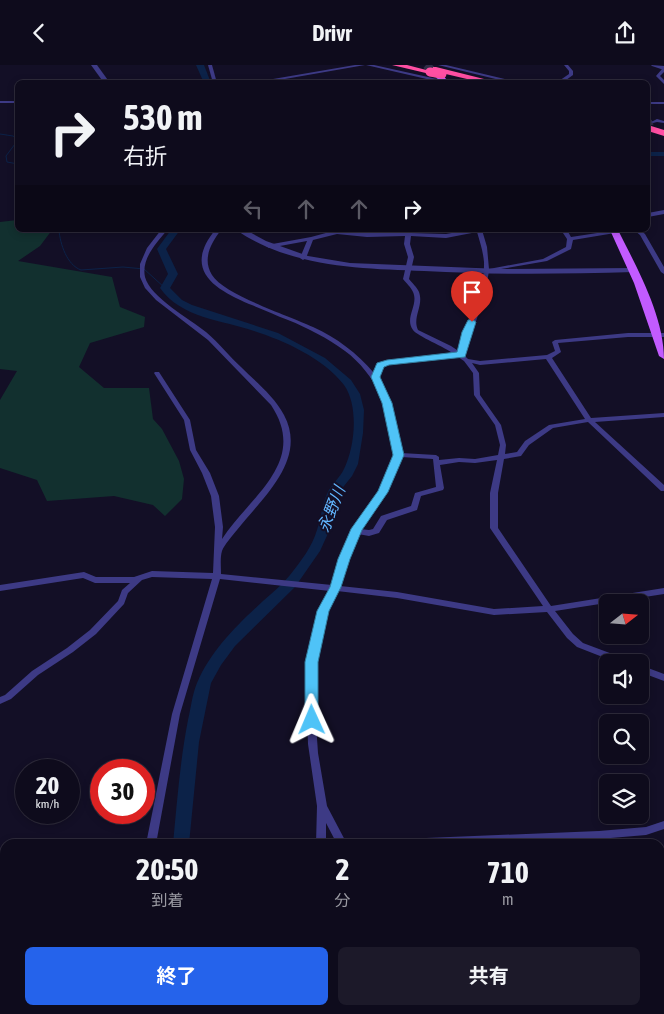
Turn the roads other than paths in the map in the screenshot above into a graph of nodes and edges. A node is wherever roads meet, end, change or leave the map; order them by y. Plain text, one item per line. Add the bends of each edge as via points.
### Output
1 (94, 65) edge
2 (210, 65) edge
3 (363, 65) edge
4 (368, 65) edge
5 (396, 65) edge
6 (414, 65) edge
7 (566, 65) edge
8 (654, 65) edge
9 (664, 69) edge
10 (436, 74) edge
11 (105, 80) edge
12 (214, 80) edge
13 (270, 80) edge
14 (447, 80) edge
15 (465, 80) edge
16 (476, 80) edge
17 (492, 80) edge
18 (563, 80) edge
19 (664, 83) edge
20 (0, 102) edge
21 (15, 102) edge
22 (650, 103) edge
23 (664, 103) edge
24 (664, 118) edge
25 (664, 122) edge
26 (652, 124) edge
27 (664, 128) edge
28 (664, 133) edge
29 (664, 212) edge
30 (650, 215) edge
31 (162, 232) edge
32 (216, 232) edge
33 (244, 232) edge
34 (409, 232) edge
35 (464, 232) edge
36 (479, 232) edge
37 (565, 232) edge
38 (608, 232) edge
39 (615, 232) edge
40 (640, 232) edge
41 (311, 239) junction
42 (570, 239) junction
43 (269, 246) junction
44 (664, 255) edge
45 (303, 258) junction
46 (656, 258) junction
47 (409, 268) junction
48 (634, 270) junction
49 (488, 272) junction
50 (664, 272) edge
51 (661, 335) edge
52 (664, 356) edge
53 (464, 357) junction
54 (548, 357) junction
55 (157, 373) dead end
56 (375, 377) junction
57 (664, 415) edge
58 (589, 420) junction
59 (399, 455) junction
60 (500, 456) junction
61 (436, 463) junction
62 (664, 489) edge
63 (356, 531) junction
64 (219, 549) junction
65 (217, 575) junction
66 (139, 579) junction
67 (336, 587) junction
68 (0, 588) edge
69 (664, 591) edge
70 (548, 609) junction
71 (604, 654) edge
72 (649, 672) edge
73 (664, 678) edge
74 (0, 701) edge
75 (322, 806) junction
76 (664, 825) edge
77 (152, 839) edge
78 (321, 839) edge
79 (339, 839) edge
80 (501, 839) edge

1 - 11 street
2 - 12 street
3 - 13 street
4 - 10 street
5 - 10 highway
6 - 10 highway
7 - 18 street via 571,75
8 - 9 street
9 - 19 street via 658,76
10 - 14 street
10 - 15 highway
10 - 16 highway
10 - 17 street
20 - 21 street
22 - 23 street
24 - 26 street
25 - 26 street
26 - 27 highway
26 - 28 highway
29 - 30 street
31 - 64 street via 144,258 143,274 148,290 219,346 274,402 286,429 286,451 274,482 230,531
32 - 56 street via 207,244 204,257 207,270 217,284 316,331 354,355
33 - 43 street
34 - 35 street via 446,236
34 - 41 street via 367,235 337,232
34 - 47 street
36 - 49 street via 486,245
37 - 42 street
38 - 42 street
39 - 48 main road
40 - 46 street
41 - 43 street
41 - 45 street
42 - 49 street via 569,247 545,260
43 - 45 street
44 - 46 street
45 - 47 street via 326,263
46 - 50 street
47 - 49 street
47 - 53 street via 406,279 416,291 418,303 412,325 416,331
48 - 49 street
48 - 51 main road
49 - 53 street via 467,332
51 - 52 main road
51 - 54 street via 562,341 555,343 558,353
53 - 54 street via 480,363
53 - 56 street via 387,363 380,365
53 - 60 street via 476,373 477,395 498,425 503,445
54 - 58 street
55 - 64 street via 187,420 193,450 215,496 220,527
56 - 59 street via 387,403
57 - 58 street
58 - 60 street via 551,426 527,443 519,454
58 - 62 street
59 - 61 street via 436,457
59 - 63 street via 383,492
60 - 61 street
60 - 70 street via 494,493 494,528
61 - 63 street via 440,488 418,495 414,508 384,517 376,531
63 - 67 street
64 - 65 street
65 - 66 street via 152,574
65 - 67 street
65 - 77 street via 176,714
66 - 68 street via 95,580 84,575
66 - 74 street via 93,632
67 - 70 street via 494,612
67 - 75 street via 323,611 311,662 312,735
69 - 70 street
70 - 71 street via 570,637 580,645
72 - 73 street
75 - 78 street
75 - 79 street
76 - 80 street via 646,831

